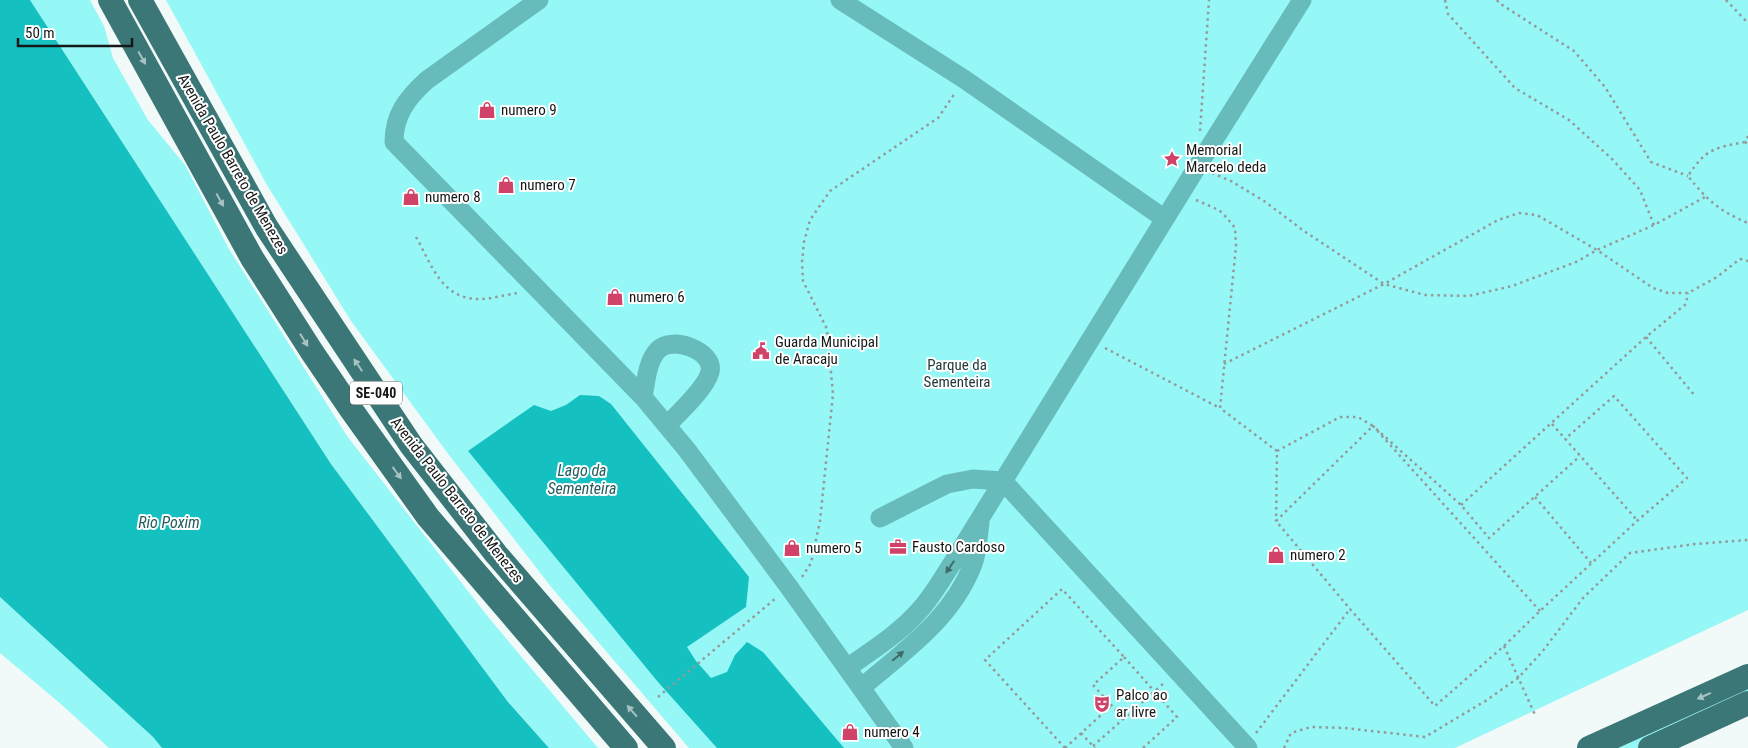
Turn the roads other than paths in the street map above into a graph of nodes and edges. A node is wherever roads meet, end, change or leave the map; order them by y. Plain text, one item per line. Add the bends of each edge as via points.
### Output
1 (110, 0) edge
2 (140, 0) edge
3 (539, 0) edge
4 (840, 0) edge
5 (1302, 0) edge
6 (1165, 219) junction
7 (643, 397) junction
8 (667, 425) junction
9 (1003, 481) junction
10 (982, 515) junction
11 (880, 518) dead end
12 (847, 668) junction
13 (1748, 676) edge
14 (861, 688) junction
15 (1748, 703) edge
16 (1247, 747) edge
17 (626, 748) edge
18 (664, 748) edge
19 (904, 748) edge
20 (1589, 748) edge
21 (1650, 748) edge

1 -> 17 main road, Avenida Paulo Barreto de Menezes / SE-040 via 252,258 339,392 428,517
18 -> 2 main road, Avenida Paulo Barreto de Menezes / SE-040 via 496,554 411,445 267,228
3 - 7 lane via 422,84 399,114 394,142
4 - 6 lane via 964,79
5 - 6 lane
6 - 9 lane
7 - 8 lane
7 - 8 lane via 653,357 659,348 682,343 708,360 710,373 706,380 694,398
8 - 12 lane
9 - 10 lane
9 - 11 lane via 973,479 947,484
9 - 16 lane
10 -> 12 lane via 918,612
14 -> 10 lane via 929,630 949,608 973,564
12 - 14 lane
13 -> 20 main road
14 - 19 lane
15 - 21 main road

